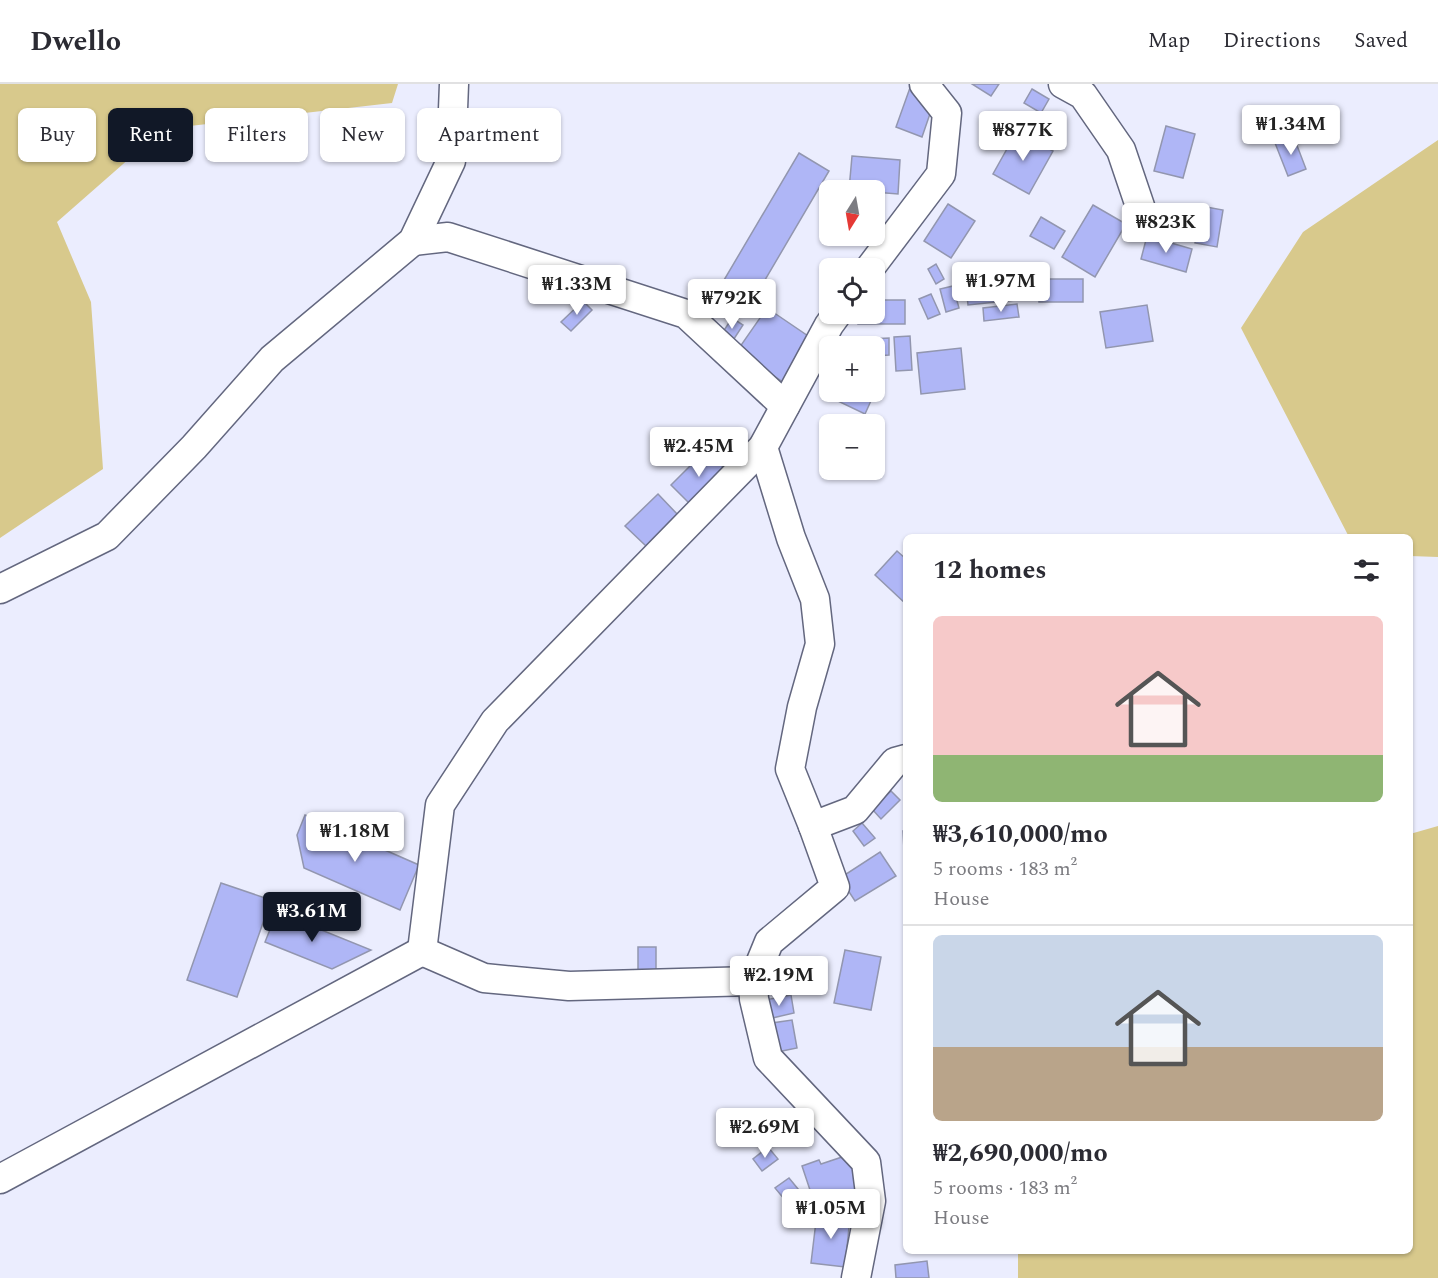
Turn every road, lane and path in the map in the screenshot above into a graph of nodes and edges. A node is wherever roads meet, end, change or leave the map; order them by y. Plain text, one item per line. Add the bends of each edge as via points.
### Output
1 (454, 84) edge
2 (924, 84) edge
3 (1063, 84) edge
4 (1144, 219) dead end
5 (412, 241) junction
6 (877, 258) edge
7 (831, 324) edge
8 (785, 406) junction
9 (763, 447) junction
10 (0, 589) edge
11 (903, 760) edge
12 (813, 826) junction
13 (422, 951) junction
14 (753, 981) junction
15 (0, 1179) edge
16 (856, 1278) edge

1 - 5 street via 451,161
2 - 6 street via 947,113 940,174
3 - 4 street via 1083,95 1121,150
5 - 8 street via 448,237 686,314
5 - 10 street via 272,359 107,536
7 - 8 street
8 - 9 street
9 - 12 street via 815,600 820,644 790,769
9 - 13 street via 495,722 440,805
11 - 12 street via 895,762 855,810
12 - 14 street via 835,887 769,942
13 - 14 street via 484,978 569,986
13 - 15 street
14 - 16 street via 768,1058 866,1162 871,1201

